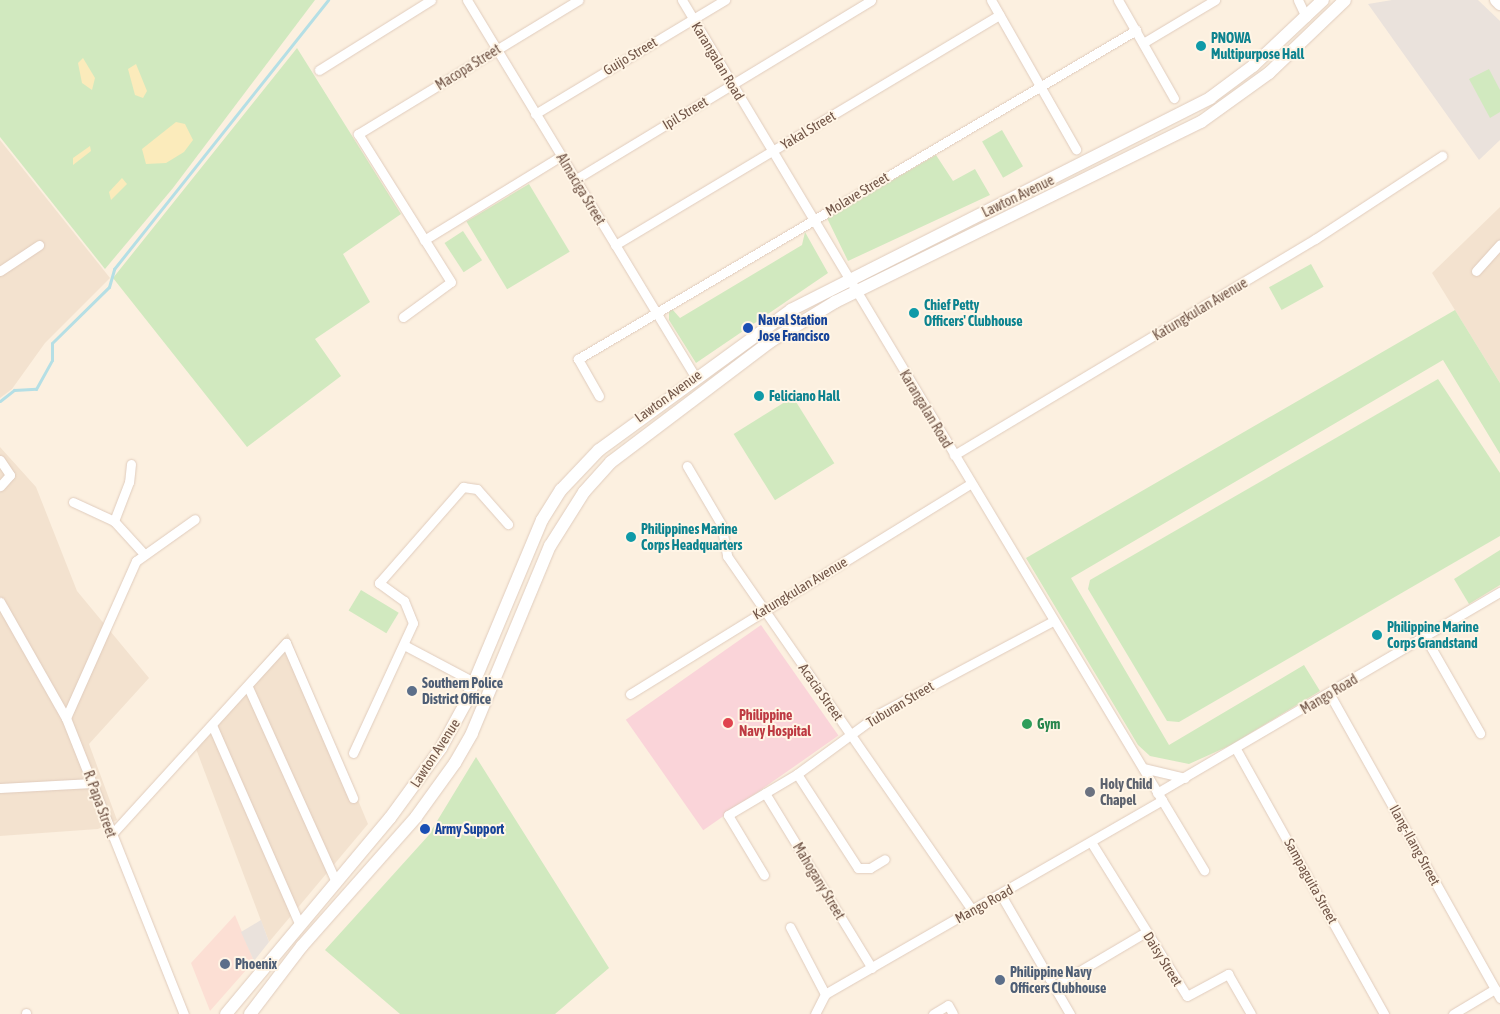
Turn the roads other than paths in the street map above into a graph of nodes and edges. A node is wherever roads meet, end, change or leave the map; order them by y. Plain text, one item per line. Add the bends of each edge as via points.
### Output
1 (431, 0) edge
2 (467, 0) edge
3 (578, 0) edge
4 (682, 0) edge
5 (725, 0) edge
6 (871, 0) edge
7 (991, 0) edge
8 (1118, 0) edge
9 (1215, 0) edge
10 (1298, 0) edge
11 (1323, 0) edge
12 (1345, 0) edge
13 (1496, 0) edge
14 (1500, 4) edge
15 (1000, 15) junction
16 (1306, 17) junction
17 (693, 18) junction
18 (1136, 30) junction
19 (1143, 43) junction
20 (496, 49) junction
21 (319, 70) dead end
22 (732, 84) junction
23 (1040, 85) junction
24 (1174, 98) dead end
25 (535, 114) junction
26 (1076, 149) dead end
27 (772, 151) junction
28 (561, 156) junction
29 (1442, 156) dead end
30 (576, 179) junction
31 (814, 219) junction
32 (424, 240) junction
33 (1500, 244) edge
34 (39, 245) dead end
35 (615, 245) junction
36 (0, 271) edge
37 (1476, 271) dead end
38 (849, 278) junction
39 (857, 291) junction
40 (656, 312) junction
41 (403, 317) dead end
42 (695, 377) junction
43 (599, 396) dead end
44 (954, 455) junction
45 (0, 460) edge
46 (131, 464) dead end
47 (687, 466) dead end
48 (971, 484) junction
49 (0, 486) edge
50 (73, 502) dead end
51 (194, 519) dead end
52 (114, 521) junction
53 (508, 524) dead end
54 (144, 554) junction
55 (1500, 592) edge
56 (0, 602) edge
57 (764, 610) junction
58 (1053, 621) junction
59 (1425, 636) junction
60 (404, 645) junction
61 (474, 682) junction
62 (248, 687) junction
63 (630, 694) dead end
64 (1329, 694) junction
65 (66, 718) junction
66 (212, 726) junction
67 (1480, 734) dead end
68 (851, 735) junction
69 (1236, 749) junction
70 (353, 753) dead end
71 (1142, 767) junction
72 (797, 774) junction
73 (1186, 778) junction
74 (92, 783) junction
75 (0, 788) edge
76 (766, 793) junction
77 (1160, 797) junction
78 (353, 798) dead end
79 (111, 835) junction
80 (1091, 842) junction
81 (885, 860) dead end
82 (1204, 870) dead end
83 (764, 876) dead end
84 (336, 882) junction
85 (1001, 895) junction
86 (972, 910) junction
87 (299, 923) junction
88 (790, 927) dead end
89 (1146, 932) junction
90 (872, 968) junction
91 (1056, 985) junction
92 (1495, 989) junction
93 (825, 994) junction
94 (1500, 998) edge
95 (1383, 1012) edge
96 (184, 1014) edge
97 (226, 1014) edge
98 (250, 1014) edge
99 (815, 1014) edge
100 (933, 1014) edge
101 (953, 1014) edge
102 (1070, 1014) edge
103 (1251, 1014) edge
104 (1373, 1014) edge
105 (1453, 1014) edge

1 - 21 street
2 - 20 street, Almaciga Street
3 - 20 street, Macopa Street
4 - 17 street, Karangalan Road
5 - 17 street, Guijo Street
6 - 22 street, Ipil Street
7 - 15 street
8 - 18 street
9 - 19 street
10 - 16 street
11 - 16 main road, Lawton Avenue
12 - 39 main road, Lawton Avenue via 1269,73 1200,122
13 - 14 main road
15 - 23 street
15 - 27 street, Yakal Street
16 - 38 main road, Lawton Avenue via 1227,86 1168,123
17 - 22 street, Karangalan Road
17 - 25 street, Guijo Street
18 - 19 street
18 - 23 street, Molave Street
19 - 24 street
20 - 25 street, Almaciga Street
20 - 32 street, Macopa Street via 358,134
22 - 27 street, Karangalan Road
22 - 30 street, Ipil Street
23 - 26 street
23 - 31 street, Molave Street
25 - 28 street, Almaciga Street
27 - 31 street, Karangalan Road
27 - 35 street, Yakal Street
28 - 30 street, Almaciga Street
28 - 32 street
29 - 44 street, Katungkulan Avenue via 1316,239
30 - 35 street, Almaciga Street
31 - 38 street, Karangalan Road
31 - 40 street, Molave Street
32 - 41 street via 451,282
33 - 37 street
34 - 36 street
35 - 40 street, Almaciga Street
38 - 39 street, Karangalan Road
38 - 42 main road, Lawton Avenue via 762,328
39 - 44 street, Karangalan Road
39 - 98 main road, Lawton Avenue via 772,341 640,439 584,492 550,546 482,710 455,763 416,817 302,946
40 - 42 street, Almaciga Street
40 - 43 street, Molave Street via 578,359
42 - 61 main road, Lawton Avenue via 599,450 561,490 517,572
44 - 48 street, Karangalan Road
45 - 49 street via 10,475
46 - 52 street via 129,482
47 - 57 street, Acacia Street via 721,524 727,556
48 - 57 street, Katungkulan Avenue
48 - 58 street, Karangalan Road
50 - 52 street
51 - 54 street
52 - 54 street
53 - 60 street via 477,489 463,487 391,568 379,583 412,614
54 - 65 street via 136,561
55 - 59 street, Mango Road
56 - 65 street, R. Papa Street
57 - 63 street, Katungkulan Avenue
57 - 68 street, Acacia Street
58 - 68 street, Tuburan Street via 880,713
58 - 71 street, Karangalan Road
59 - 64 street, Mango Road
59 - 67 street
60 - 61 street
60 - 70 street
61 - 84 main road, Lawton Avenue via 458,718 424,774
62 - 66 street
62 - 78 street via 286,643
62 - 84 street
64 - 69 street, Mango Road
64 - 92 street, Ilang-Ilang Street
65 - 74 street, R. Papa Street
66 - 79 street
66 - 87 street
68 - 72 street, Tuburan Street
68 - 86 street, Acacia Street
69 - 73 street, Mango Road
69 - 95 street, Sampaguita Street
71 - 73 street
71 - 77 street, Karangalan Road
72 - 76 street, Tuburan Street
72 - 81 street via 858,868 870,868
73 - 77 street, Mango Road
74 - 75 street
74 - 79 street, R. Papa Street
76 - 83 street, Tuburan Street via 728,816
76 - 90 street, Mahogany Street
77 - 80 street, Mango Road
77 - 82 street, Karangalan Road
79 - 96 street, R. Papa Street
80 - 85 street, Mango Road
80 - 89 street, Daisy Street
84 - 87 main road, Lawton Avenue
85 - 86 street, Mango Road
85 - 91 street
86 - 90 street, Mango Road
87 - 97 main road, Lawton Avenue
88 - 93 street
89 - 91 street
89 - 103 street, Daisy Street via 1187,996 1228,974
90 - 93 street, Mango Road
91 - 102 street
92 - 94 street, Ilang-Ilang Street
92 - 105 street
93 - 99 street
95 - 104 street
100 - 101 street via 948,1005

